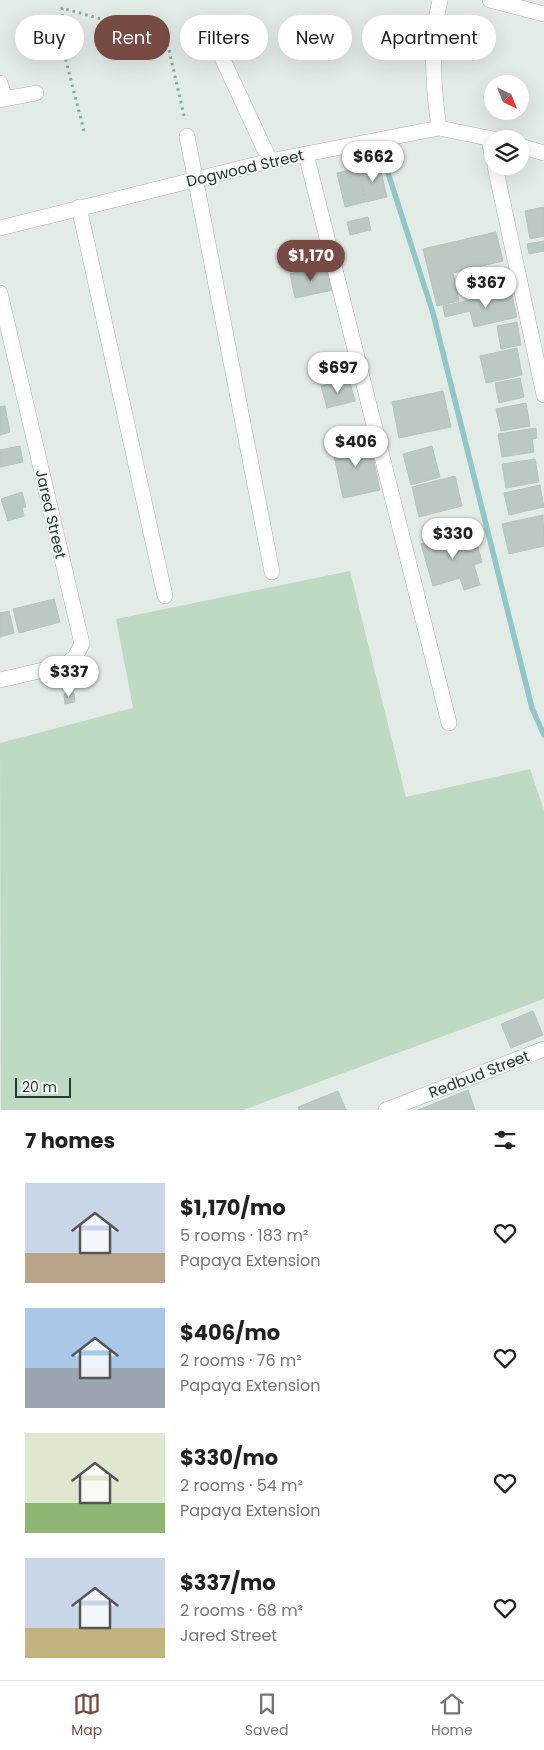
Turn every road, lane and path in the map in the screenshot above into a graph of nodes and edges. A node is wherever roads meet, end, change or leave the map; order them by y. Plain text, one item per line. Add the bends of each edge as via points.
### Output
1 (440, 0) edge
2 (490, 0) edge
3 (511, 3) edge
4 (544, 14) edge
5 (223, 60) edge
6 (0, 83) edge
7 (36, 93) dead end
8 (2, 100) edge
9 (438, 128) junction
10 (84, 131) dead end
11 (187, 136) joint
12 (484, 137) edge
13 (529, 149) edge
14 (544, 153) edge
15 (306, 154) junction
16 (270, 161) junction
17 (497, 175) edge
18 (195, 179) junction
19 (79, 207) junction
20 (0, 228) edge
21 (0, 293) edge
22 (544, 395) edge
23 (272, 572) dead end
24 (165, 596) dead end
25 (0, 680) edge
26 (449, 723) dead end
27 (544, 1049) edge
28 (386, 1110) edge

1 - 9 street via 436,17 434,81
2 - 3 street
3 - 4 street
5 - 16 street
6 - 8 street
7 - 8 street
9 - 12 street, Dogwood Street
9 - 15 street, Dogwood Street
10 - 11 path via 65,57 62,8 166,37
11 - 18 street
13 - 14 street
15 - 16 street, Dogwood Street
15 - 26 street
16 - 18 street, Dogwood Street
17 - 22 street
18 - 19 street, Dogwood Street
18 - 23 street
19 - 20 street, Dogwood Street
19 - 24 street
21 - 25 street, Jared Street via 82,644 66,665
27 - 28 street, Redbud Street

